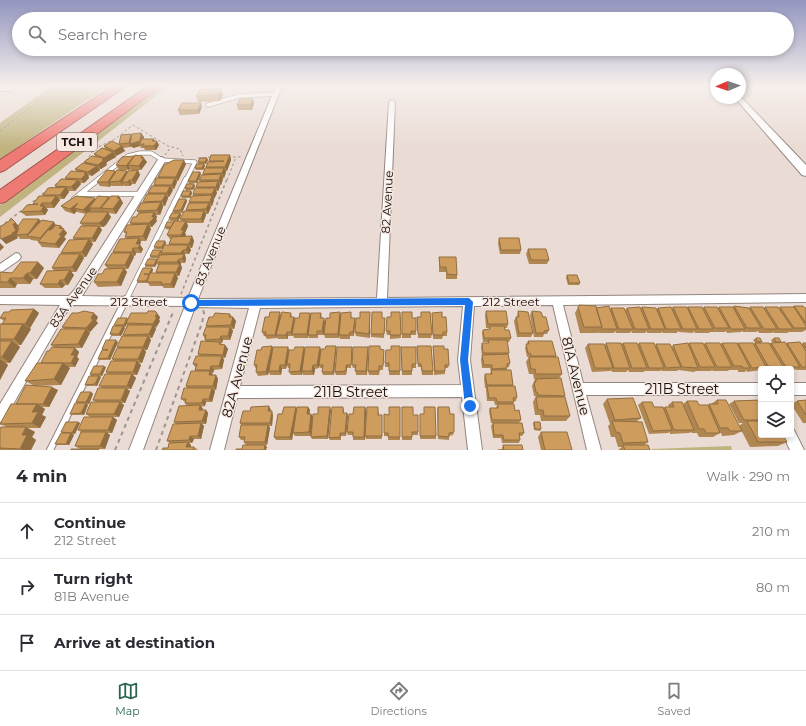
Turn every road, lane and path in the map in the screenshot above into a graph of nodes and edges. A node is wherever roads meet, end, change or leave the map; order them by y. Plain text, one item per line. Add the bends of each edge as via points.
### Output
1 (30, 107) edge
2 (89, 107) edge
3 (126, 107) edge
4 (270, 107) edge
5 (392, 107) edge
6 (747, 107) edge
7 (0, 131) edge
8 (171, 147) junction
9 (216, 157) edge
10 (223, 157) edge
11 (186, 158) dead end
12 (195, 158) dead end
13 (162, 160) junction
14 (85, 162) edge
15 (0, 167) edge
16 (806, 172) edge
17 (70, 174) edge
18 (81, 194) junction
19 (141, 194) junction
20 (0, 198) edge
21 (72, 202) edge
22 (0, 227) edge
23 (16, 257) dead end
24 (0, 269) edge
25 (180, 296) dead end
26 (806, 298) edge
27 (0, 300) edge
28 (70, 301) junction
29 (125, 301) junction
30 (557, 301) junction
31 (382, 302) junction
32 (469, 302) junction
33 (191, 303) junction
34 (256, 303) junction
35 (175, 308) dead end
36 (203, 310) dead end
37 (579, 388) junction
38 (758, 389) edge
39 (794, 389) edge
40 (806, 389) edge
41 (468, 391) junction
42 (233, 392) junction
43 (0, 416) edge
44 (791, 438) edge
45 (50, 450) edge
46 (115, 450) edge
47 (136, 450) edge
48 (156, 450) edge
49 (217, 450) edge
50 (475, 450) edge
51 (594, 450) edge
52 (797, 450) edge

1 - 7 path
2 - 15 highway, TCH 1
3 - 20 highway, TCH 1
4 - 33 street, 83 Avenue
5 - 31 street, 82 Avenue
6 - 16 main road
8 - 11 path via 180,150
8 - 13 path
8 - 14 path via 132,125 115,139 94,149
9 - 12 path
10 - 25 path via 236,157
13 - 18 lane via 151,153 128,156
13 - 19 street, 83A Avenue
13 - 29 lane via 195,162
17 - 22 path
18 - 19 lane
18 - 21 lane
19 - 28 street, 83A Avenue via 79,292
23 - 24 street
26 - 30 street, 212 Street
27 - 28 street, 212 Street
28 - 29 street, 212 Street
28 - 43 street, 83A Avenue via 54,323
29 - 33 street, 212 Street
29 - 45 lane
30 - 32 street, 212 Street
30 - 37 street, 81A Avenue
31 - 32 street, 212 Street
31 - 34 street, 212 Street
32 - 41 street via 464,360
33 - 34 street, 212 Street
33 - 47 street, 83 Avenue
34 - 42 street, 82A Avenue
35 - 46 path
36 - 48 path via 202,323
37 - 38 street, 211B Street
37 - 51 street, 81A Avenue
39 - 40 street
41 - 42 street, 211B Street
41 - 50 street
42 - 49 street, 82A Avenue
44 - 52 street

